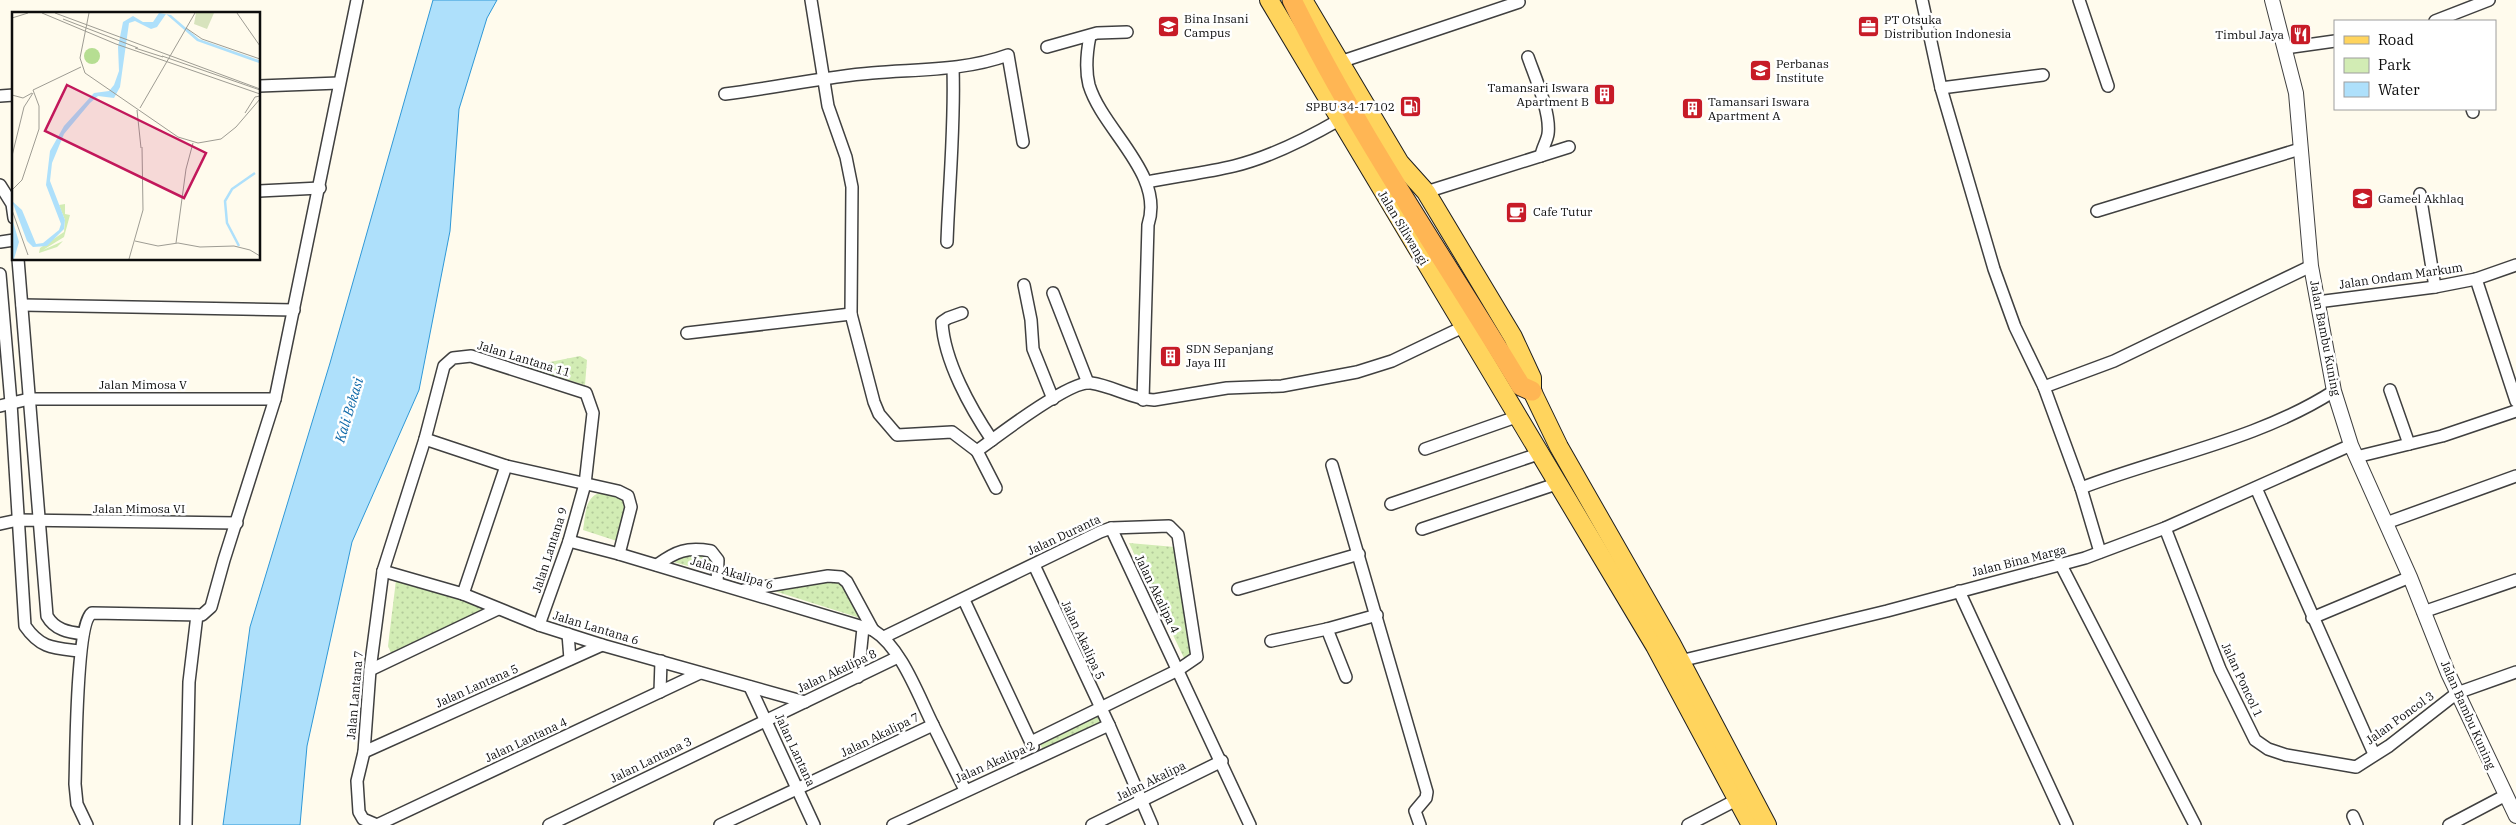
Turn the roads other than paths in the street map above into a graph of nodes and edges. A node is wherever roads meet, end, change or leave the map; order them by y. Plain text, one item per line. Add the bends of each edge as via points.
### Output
1 (357, 0) edge
2 (812, 0) edge
3 (1269, 0) edge
4 (1292, 0) edge
5 (1303, 0) edge
6 (1922, 0) edge
7 (2079, 0) edge
8 (2272, 0) edge
9 (2489, 0) edge
10 (1519, 2) dead end
11 (2441, 20) edge
12 (1127, 32) dead end
13 (1090, 36) junction
14 (2334, 42) edge
15 (1047, 47) dead end
16 (2285, 48) junction
17 (1528, 57) dead end
18 (1340, 62) junction
19 (953, 68) junction
20 (2043, 75) dead end
21 (824, 79) junction
22 (339, 83) junction
23 (260, 86) edge
24 (2108, 86) dead end
25 (1941, 88) junction
26 (725, 94) dead end
27 (1339, 120) junction
28 (1023, 142) dead end
29 (1568, 147) dead end
30 (2300, 149) junction
31 (1540, 156) junction
32 (1147, 182) junction
33 (0, 185) edge
34 (320, 188) junction
35 (260, 191) edge
36 (1426, 192) junction
37 (2420, 194) dead end
38 (12, 203) edge
39 (2097, 211) dead end
40 (948, 242) dead end
41 (18, 260) edge
42 (2516, 265) edge
43 (2311, 266) junction
44 (0, 274) edge
45 (2476, 279) junction
46 (1024, 285) dead end
47 (2435, 287) junction
48 (1052, 293) dead end
49 (2317, 302) junction
50 (22, 305) junction
51 (294, 310) junction
52 (962, 313) dead end
53 (851, 314) junction
54 (1463, 328) junction
55 (687, 333) dead end
56 (453, 358) joint
57 (1088, 383) junction
58 (2044, 387) junction
59 (2334, 390) junction
60 (2390, 390) dead end
61 (1532, 391) junction
62 (586, 393) joint
63 (28, 399) junction
64 (275, 399) junction
65 (1054, 399) junction
66 (1142, 400) junction
67 (2516, 401) edge
68 (6, 404) edge
69 (2516, 411) edge
70 (1516, 417) junction
71 (425, 440) junction
72 (992, 440) junction
73 (2409, 444) junction
74 (1425, 449) dead end
75 (2353, 451) junction
76 (977, 452) junction
77 (1541, 453) junction
78 (1332, 465) dead end
79 (506, 466) junction
80 (2516, 476) edge
81 (1559, 483) junction
82 (585, 484) junction
83 (996, 488) dead end
84 (2081, 488) junction
85 (2256, 488) junction
86 (1391, 504) dead end
87 (18, 520) junction
88 (40, 522) junction
89 (237, 523) junction
90 (2386, 523) junction
91 (0, 524) edge
92 (1111, 528) junction
93 (2165, 528) junction
94 (1422, 529) dead end
95 (569, 541) junction
96 (2100, 552) junction
97 (619, 554) junction
98 (1359, 554) junction
99 (657, 565) junction
100 (1034, 565) junction
101 (2061, 565) junction
102 (383, 571) junction
103 (2410, 577) junction
104 (2516, 580) edge
105 (717, 583) junction
106 (1238, 589) dead end
107 (743, 590) junction
108 (1959, 591) junction
109 (463, 594) junction
110 (964, 600) junction
111 (498, 609) junction
112 (2423, 612) junction
113 (196, 615) junction
114 (1377, 615) junction
115 (2312, 618) junction
116 (539, 624) junction
117 (868, 629) junction
118 (1327, 629) junction
119 (83, 634) junction
120 (568, 634) junction
121 (884, 637) junction
122 (1271, 642) dead end
123 (602, 645) junction
124 (80, 651) junction
125 (898, 657) junction
126 (570, 659) junction
127 (661, 662) junction
128 (1673, 664) junction
129 (370, 670) junction
130 (1178, 670) junction
131 (700, 672) junction
132 (2516, 672) edge
133 (858, 677) junction
134 (1346, 677) dead end
135 (750, 687) junction
136 (660, 692) junction
137 (2457, 693) junction
138 (805, 702) junction
139 (1100, 710) junction
140 (766, 720) junction
141 (933, 725) junction
142 (1109, 726) junction
143 (1031, 742) junction
144 (364, 752) junction
145 (2374, 754) junction
146 (1038, 758) junction
147 (1222, 762) junction
148 (2360, 764) joint
149 (798, 790) junction
150 (965, 790) junction
151 (2506, 795) junction
152 (1743, 797) junction
153 (1140, 801) junction
154 (2516, 816) edge
155 (363, 819) joint
156 (87, 825) edge
157 (186, 825) edge
158 (549, 825) edge
159 (720, 825) edge
160 (814, 825) edge
161 (893, 825) edge
162 (1092, 825) edge
163 (1152, 825) edge
164 (1250, 825) edge
165 (1420, 825) edge
166 (1688, 825) edge
167 (1751, 825) edge
168 (1767, 825) edge
169 (2067, 825) edge
170 (2195, 825) edge
171 (2449, 825) edge

1 - 22 street
2 - 21 street
3 - 27 main road, Jalan Siliwangi
4 - 61 highway via 1378,154 1521,386
5 - 18 main road
6 - 25 street
7 - 24 street
8 - 16 street, Jalan Bambu Kuning
9 - 11 street
10 - 18 street
12 - 13 street
13 - 15 street
13 - 32 street via 1087,70 1090,86 1100,108
14 - 16 street
16 - 30 street, Jalan Bambu Kuning via 2296,93
17 - 31 street via 1548,122 1548,136
18 - 36 main road via 1400,163
19 - 21 street
19 - 28 street via 988,63 1008,55
19 - 40 street
20 - 25 street
21 - 26 street
21 - 53 street via 828,106 846,157 852,187
22 - 23 street
22 - 34 street
25 - 58 street via 1996,276 2015,327
27 - 32 street via 1306,139 1262,157 1234,166
27 - 54 main road, Jalan Siliwangi
29 - 31 street
30 - 39 street
30 - 43 street, Jalan Bambu Kuning
31 - 36 street
32 - 66 street via 1152,215 1148,225
33 - 38 street
34 - 35 street
34 - 51 street
36 - 61 main road via 1513,337 1532,378
37 - 47 street
41 - 50 street
42 - 45 street, Jalan Ondam Markum
43 - 49 street, Jalan Bambu Kuning
43 - 58 street via 2129,354
44 - 68 street
45 - 47 street, Jalan Ondam Markum
45 - 67 street
46 - 65 street via 1033,350
47 - 49 street, Jalan Ondam Markum
48 - 57 street
49 - 59 street, Jalan Bambu Kuning
50 - 51 street
50 - 63 street
51 - 64 street
52 - 72 street via 942,322 943,332 960,385
53 - 55 street
53 - 76 street via 879,414 897,435 952,432
54 - 66 street via 1392,361 1342,376 1282,386 1227,388 1167,400
54 - 70 main road, Jalan Siliwangi
56 - 62 street, Jalan Lantana 11 via 470,356
56 - 71 street, Jalan Lantana 7 via 444,366
57 - 65 street
57 - 66 street via 1125,392
58 - 84 street
59 - 75 street, Jalan Bambu Kuning
59 - 84 street via 2314,403 2249,432
60 - 73 street
61 - 128 main road
62 - 82 street, Jalan Lantana 9 via 594,414
63 - 64 street, Jalan Mimosa V
63 - 68 street, Jalan Mimosa V
63 - 88 street
64 - 89 street
65 - 72 street
68 - 87 street
69 - 73 street, Jalan Bina Marga
70 - 74 street
70 - 77 main road, Jalan Siliwangi
71 - 79 street
71 - 102 street, Jalan Lantana 7
72 - 76 street
73 - 75 street, Jalan Bina Marga
75 - 85 street, Jalan Bina Marga
75 - 90 street, Jalan Bambu Kuning
76 - 83 street
77 - 81 main road, Jalan Siliwangi
77 - 86 street
78 - 98 street
79 - 82 street
79 - 109 street
80 - 90 street
81 - 94 street
81 - 128 main road, Jalan Siliwangi
82 - 95 street, Jalan Lantana 9
82 - 97 street via 628,496 631,507
84 - 96 street
85 - 93 street, Jalan Bina Marga
85 - 115 street
87 - 88 street, Jalan Mimosa VI
87 - 91 street, Jalan Mimosa VI
87 - 124 street via 25,626 40,644
88 - 89 street, Jalan Mimosa VI
88 - 119 street via 47,616 56,627
89 - 113 street via 212,607 206,613
90 - 103 street, Jalan Bambu Kuning
92 - 100 street, Jalan Duranta
92 - 130 street, Jalan Akalipa 4
92 - 130 street, Jalan Duranta via 1169,526 1178,535 1198,653 1193,662
93 - 96 street, Jalan Bina Marga
93 - 148 street, Jalan Poncol 1 via 2220,669 2255,740 2268,749 2286,754 2351,766
95 - 97 street, Jalan Akalipa 6
95 - 116 street, Jalan Lantana 9
96 - 101 street, Jalan Bina Marga
97 - 99 street, Jalan Akalipa 6
98 - 106 street
98 - 114 street
99 - 105 street, Jalan Akalipa 6
99 - 105 street via 684,550 694,548 711,552 718,560
100 - 110 street, Jalan Duranta
100 - 139 street, Jalan Akalipa 5
101 - 108 street, Jalan Bina Marga
101 - 170 street
102 - 109 street, Jalan Lantana 6
102 - 129 street, Jalan Lantana 7
103 - 112 street, Jalan Bambu Kuning
103 - 115 street
104 - 112 street
105 - 107 street, Jalan Akalipa 6
107 - 117 street, Jalan Akalipa 6
107 - 117 street via 828,576 841,577 847,582
108 - 128 street, Jalan Bina Marga via 1887,612
108 - 169 street
109 - 111 street, Jalan Lantana 6
110 - 121 street, Jalan Duranta
110 - 143 street
111 - 116 street, Jalan Lantana 6
111 - 129 street
112 - 137 street, Jalan Bambu Kuning
113 - 119 street via 92,613
113 - 157 street via 189,682
114 - 118 street
114 - 165 street via 1427,792 1415,811
115 - 145 street
116 - 120 street, Jalan Lantana 6
117 - 121 street, Jalan Akalipa 6
117 - 133 street
118 - 122 street
118 - 134 street
119 - 124 street
120 - 123 street, Jalan Lantana 6
120 - 126 street
121 - 125 street, Jalan Akalipa 8
123 - 126 street, Jalan Lantana 5
123 - 127 street, Jalan Lantana 6
124 - 156 street via 75,784 78,804
125 - 133 street, Jalan Akalipa 8
125 - 141 street, Jalan Akalipa 7
126 - 144 street, Jalan Lantana 5
127 - 131 street, Jalan Lantana 6
127 - 136 street
128 - 152 main road
129 - 144 street, Jalan Lantana 7
130 - 139 street
130 - 147 street
131 - 135 street, Jalan Lantana 6
131 - 136 street, Jalan Lantana 4
132 - 137 street, Jalan Poncol 3
133 - 138 street, Jalan Akalipa 8
135 - 138 street, Jalan Lantana 6
135 - 140 street, Jalan Lantana
136 - 155 street, Jalan Lantana 4 via 378,825
137 - 145 street, Jalan Poncol 3
137 - 151 street, Jalan Bambu Kuning
138 - 140 street, Jalan Akalipa 8
139 - 142 street, Jalan Akalipa 5
139 - 143 street
140 - 149 street, Jalan Lantana
140 - 158 street, Jalan Lantana 3
141 - 149 street, Jalan Akalipa 7
141 - 150 street
142 - 146 street, Jalan Akalipa 2
142 - 153 street, Jalan Akalipa 5
143 - 146 street
144 - 155 street, Jalan Lantana 7 via 356,793
145 - 148 street, Jalan Poncol 3
146 - 150 street, Jalan Akalipa 2
147 - 153 street, Jalan Akalipa
147 - 164 street
149 - 159 street, Jalan Akalipa 7
149 - 160 street, Jalan Lantana
150 - 161 street, Jalan Akalipa 2
151 - 154 street, Jalan Bambu Kuning
151 - 171 street
152 - 166 street
152 - 167 main road
152 - 168 main road
153 - 162 street, Jalan Akalipa
153 - 163 street, Jalan Akalipa 5

